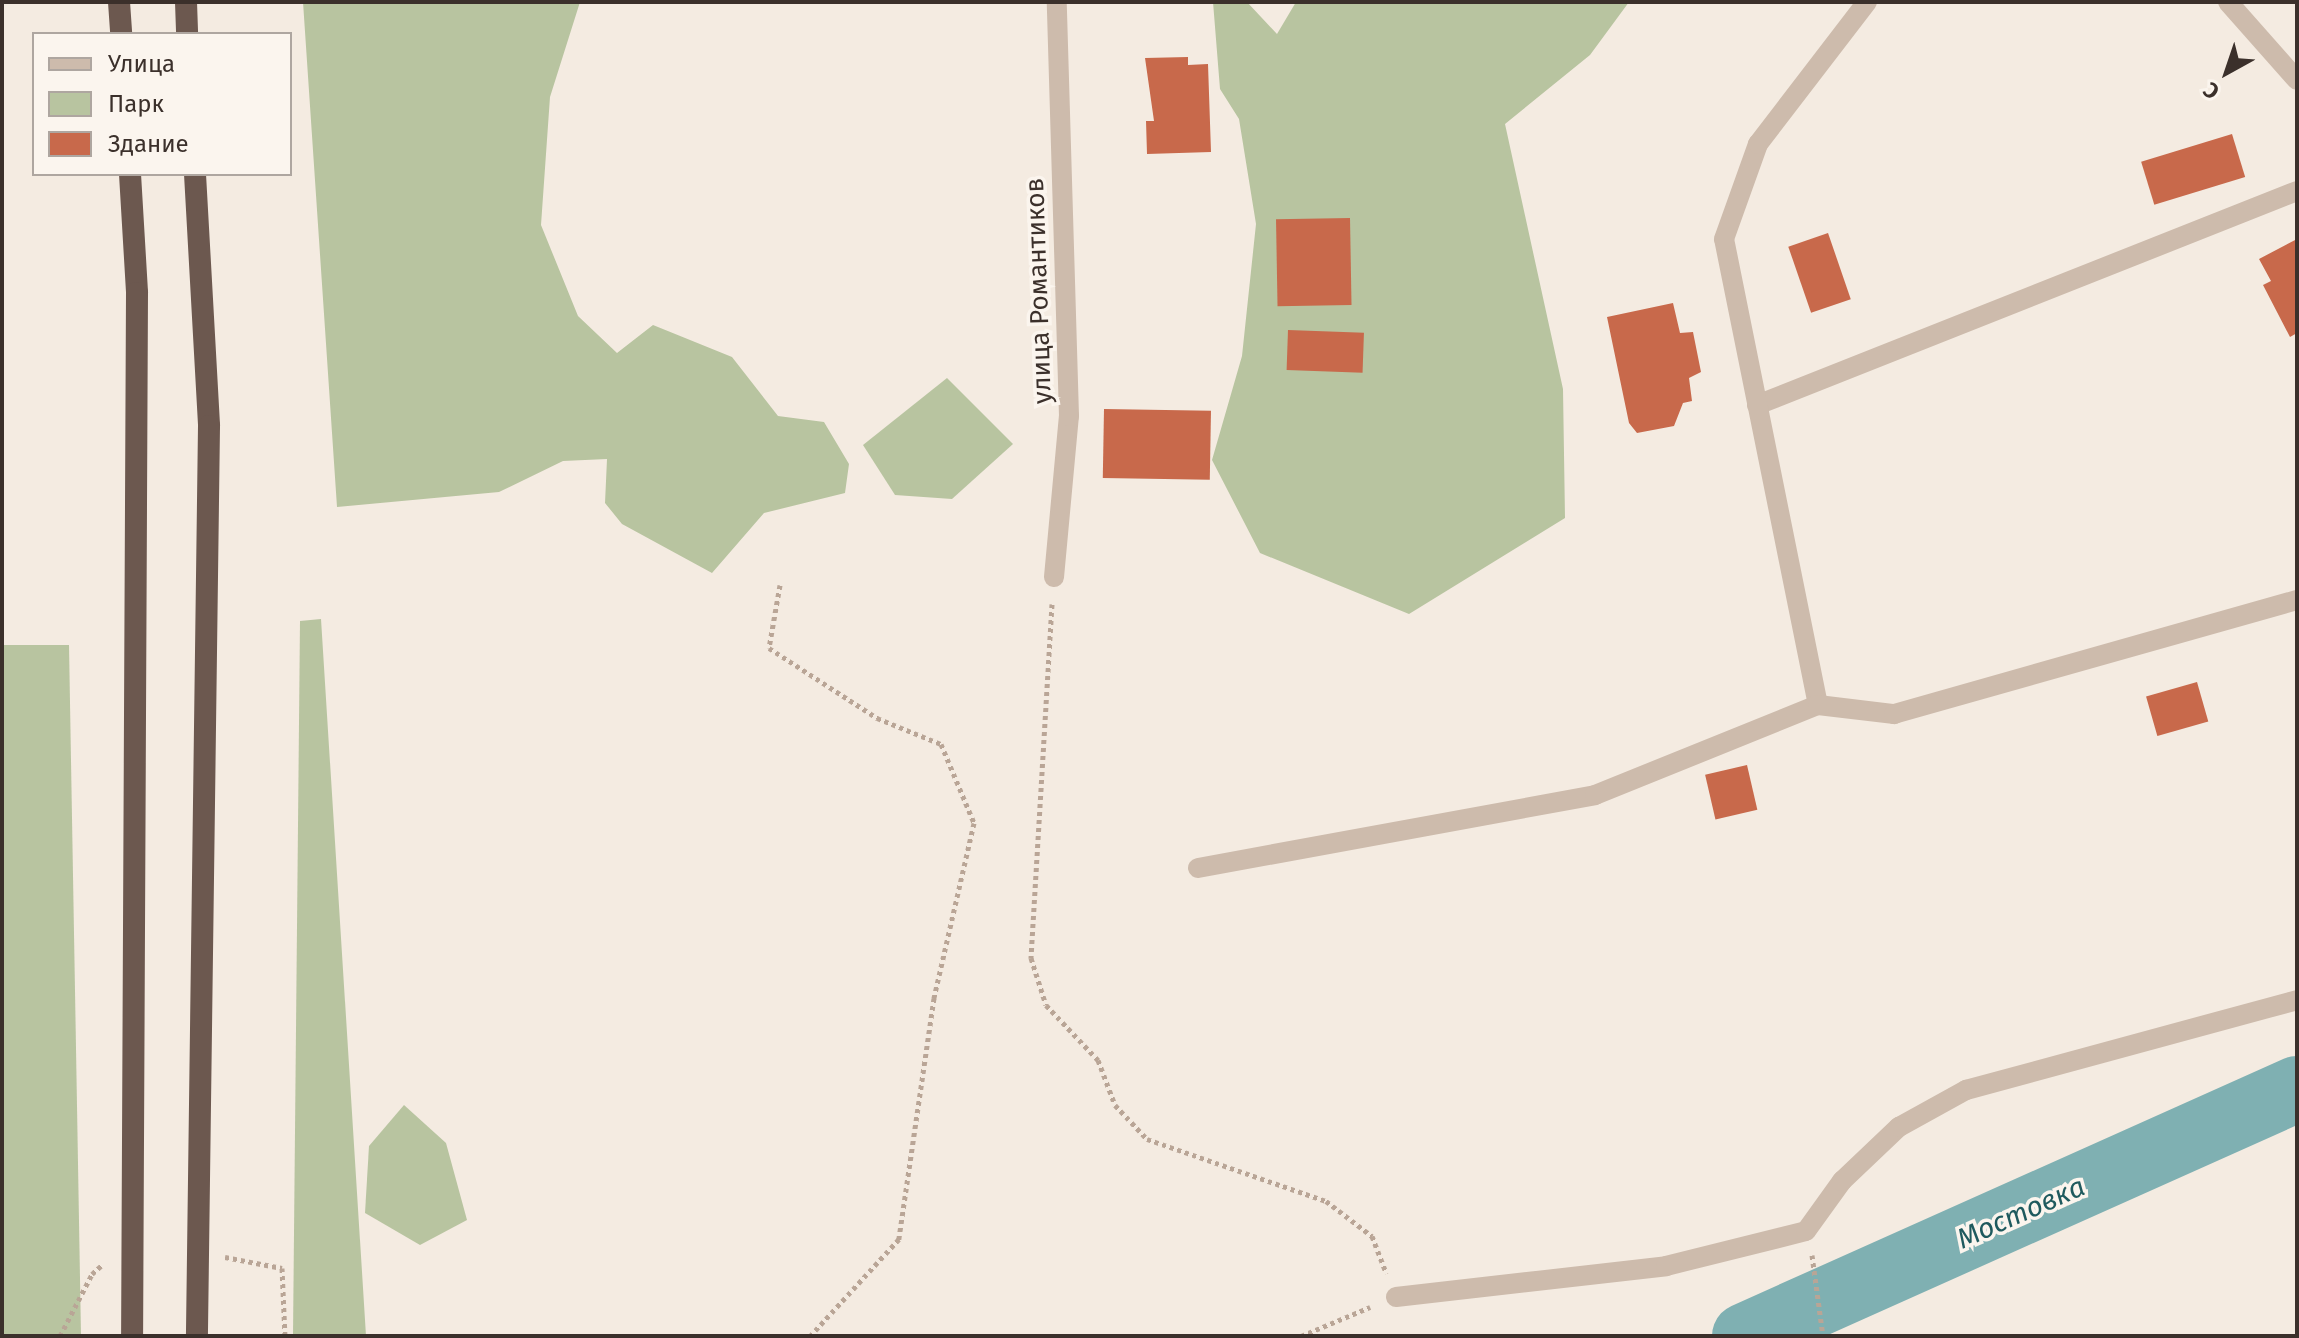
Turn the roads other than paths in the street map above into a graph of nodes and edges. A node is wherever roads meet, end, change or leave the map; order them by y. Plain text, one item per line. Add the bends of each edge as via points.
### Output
1 (119, 2) edge
2 (186, 2) edge
3 (1057, 2) edge
4 (1867, 2) edge
5 (2228, 2) edge
6 (121, 32) edge
7 (187, 32) edge
8 (2297, 80) edge
9 (130, 176) edge
10 (195, 176) edge
11 (2297, 191) edge
12 (1757, 405) junction
13 (1054, 577) road end
14 (2297, 600) edge
15 (1818, 705) junction
16 (1198, 868) dead end
17 (2297, 1000) edge
18 (1396, 1297) road end
19 (132, 1333) edge
20 (197, 1335) edge

1 - 6 highway
2 - 7 highway
3 - 13 street, улица Романтиков via 1069,416
4 - 12 street via 1758,144 1724,239
5 - 8 street
9 - 19 highway via 137,293
10 - 20 highway via 209,426
11 - 12 street
12 - 15 street
14 - 15 street via 1894,714
15 - 16 street via 1595,795
17 - 18 street via 1966,1090 1899,1127 1842,1181 1806,1231 1666,1266

